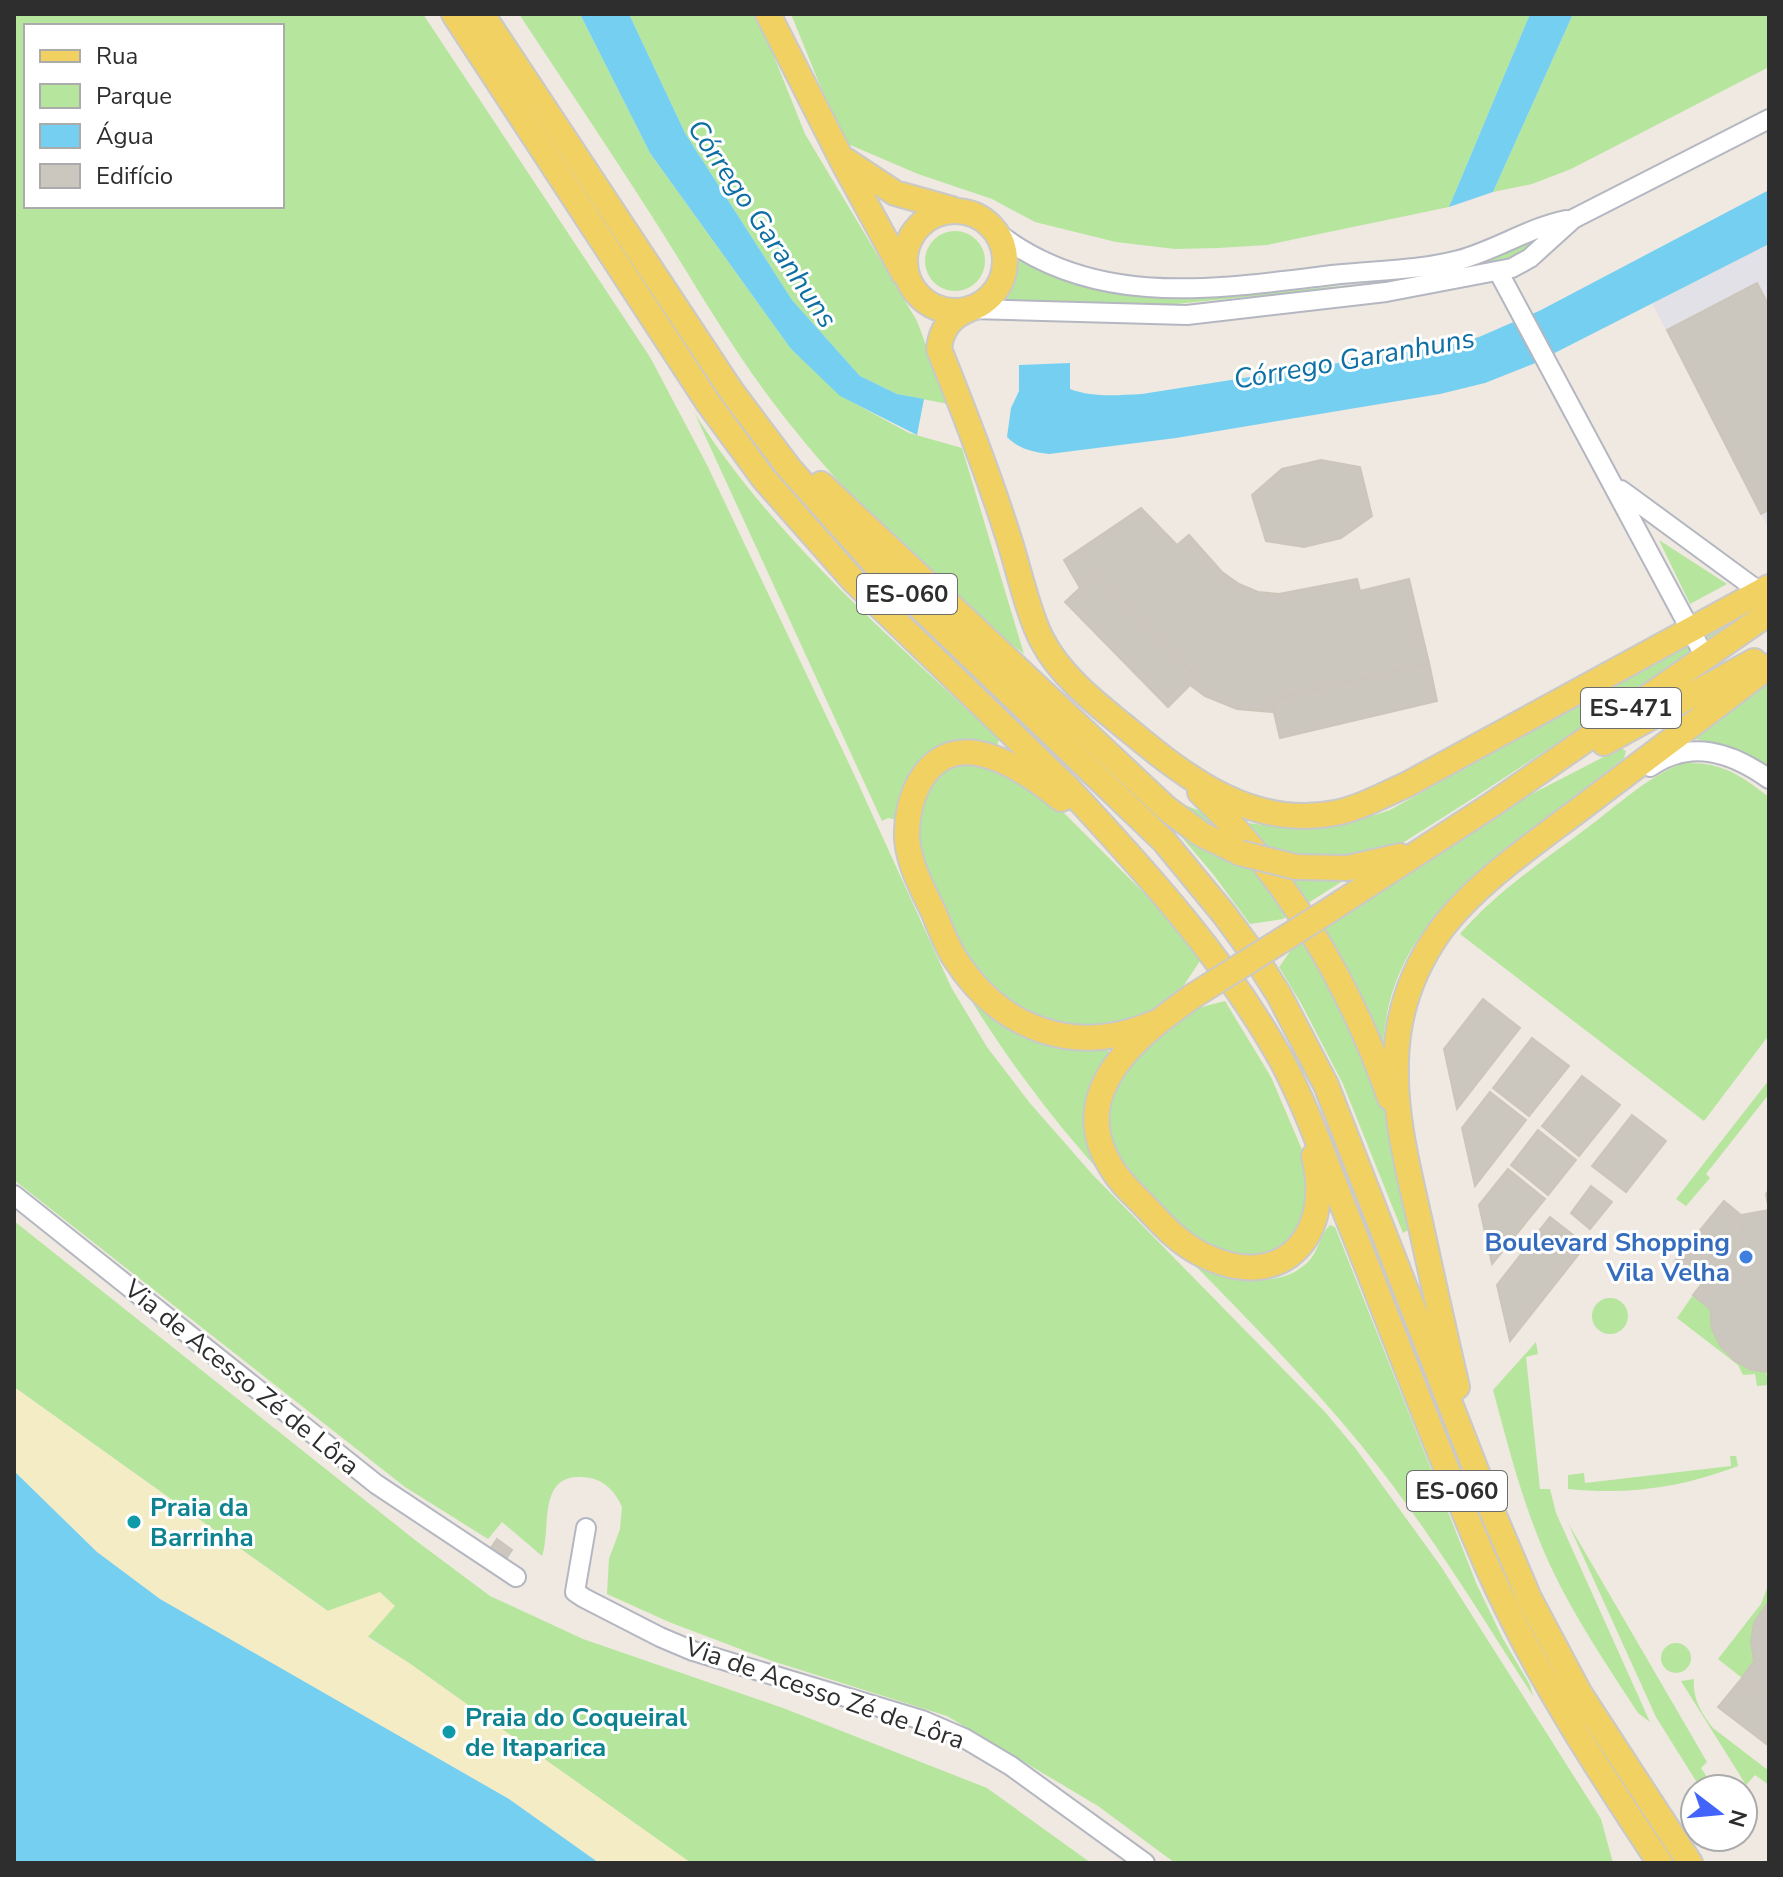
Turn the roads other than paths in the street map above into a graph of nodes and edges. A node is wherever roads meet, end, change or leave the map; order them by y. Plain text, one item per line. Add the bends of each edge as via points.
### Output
1 (454, 14) edge
2 (482, 14) edge
3 (768, 14) edge
4 (1769, 119) edge
5 (840, 156) junction
6 (959, 211) junction
7 (1573, 219) junction
8 (994, 230) junction
9 (1498, 271) junction
10 (911, 286) junction
11 (970, 309) junction
12 (707, 353) junction
13 (1615, 486) junction
14 (1766, 598) edge
15 (1690, 629) junction
16 (1769, 653) edge
17 (1705, 657) junction
18 (1769, 666) edge
19 (1172, 766) junction
20 (1769, 779) edge
21 (1493, 804) junction
22 (1538, 841) junction
23 (1432, 843) junction
24 (1133, 860) junction
25 (1154, 1023) junction
26 (1298, 1096) junction
27 (1402, 1138) junction
28 (14, 1195) edge
29 (1474, 1463) junction
30 (586, 1528) dead end
31 (516, 1577) dead end
32 (1145, 1863) edge
33 (1660, 1863) edge
34 (1690, 1863) edge

1 - 24 main road, ES-060 via 709,404 764,479 854,581 1068,788
2 - 12 main road, ES-060
3 - 5 main road
4 - 7 street
5 - 6 main road via 895,193
5 - 10 main road
6 - 8 main road via 973,213
6 - 10 main road via 933,215 912,234 904,260
7 - 8 street via 1438,265 1211,289 1140,286 1070,273 1033,258
7 - 9 street via 1530,258
8 - 11 main road via 1005,269 993,294
9 - 11 street via 1386,292 1187,315
9 - 13 street
10 - 11 main road via 930,306
11 - 19 main road via 947,325 939,349 1040,636 1078,685
12 - 23 main road, bridge via 777,441 1166,808 1201,834 1240,853 1326,869 1391,859
12 - 29 main road, ES-060 via 760,431 845,533 1164,841 1252,952 1326,1085
13 - 14 street
13 - 15 street
14 - 15 main road
14 - 17 main road, ES-471
15 - 17 street
15 - 19 main road via 1408,784 1334,813 1290,816 1249,809
16 - 21 main road, ES-471
17 - 21 main road, ES-471
18 - 22 main road
19 - 27 main road via 1263,863 1314,936 1362,1027
20 - 22 street via 1714,751 1677,753
21 - 23 main road, ES-471
22 - 27 main road via 1458,909 1415,975 1397,1040
23 - 25 main road, ES-471, bridge
24 - 25 main road via 1044,786 1010,765 976,753 940,759 922,776 911,800 907,843 915,873 952,954 993,1003 1026,1024 1071,1037 1118,1035
24 - 26 main road, ES-060 via 1226,973
25 - 26 main road via 1108,1075 1098,1110 1100,1140 1122,1182 1170,1232 1203,1255 1242,1268 1266,1267 1289,1257 1305,1240 1315,1218 1317,1177
26 - 33 main road, ES-060 via 1461,1503 1527,1650
27 - 29 main road
28 - 31 street, Via de Acesso Zé de Lôra via 376,1484
29 - 34 main road, ES-060 via 1550,1640
30 - 32 street, Via de Acesso Zé de Lôra via 575,1592 693,1651 922,1720 964,1738

